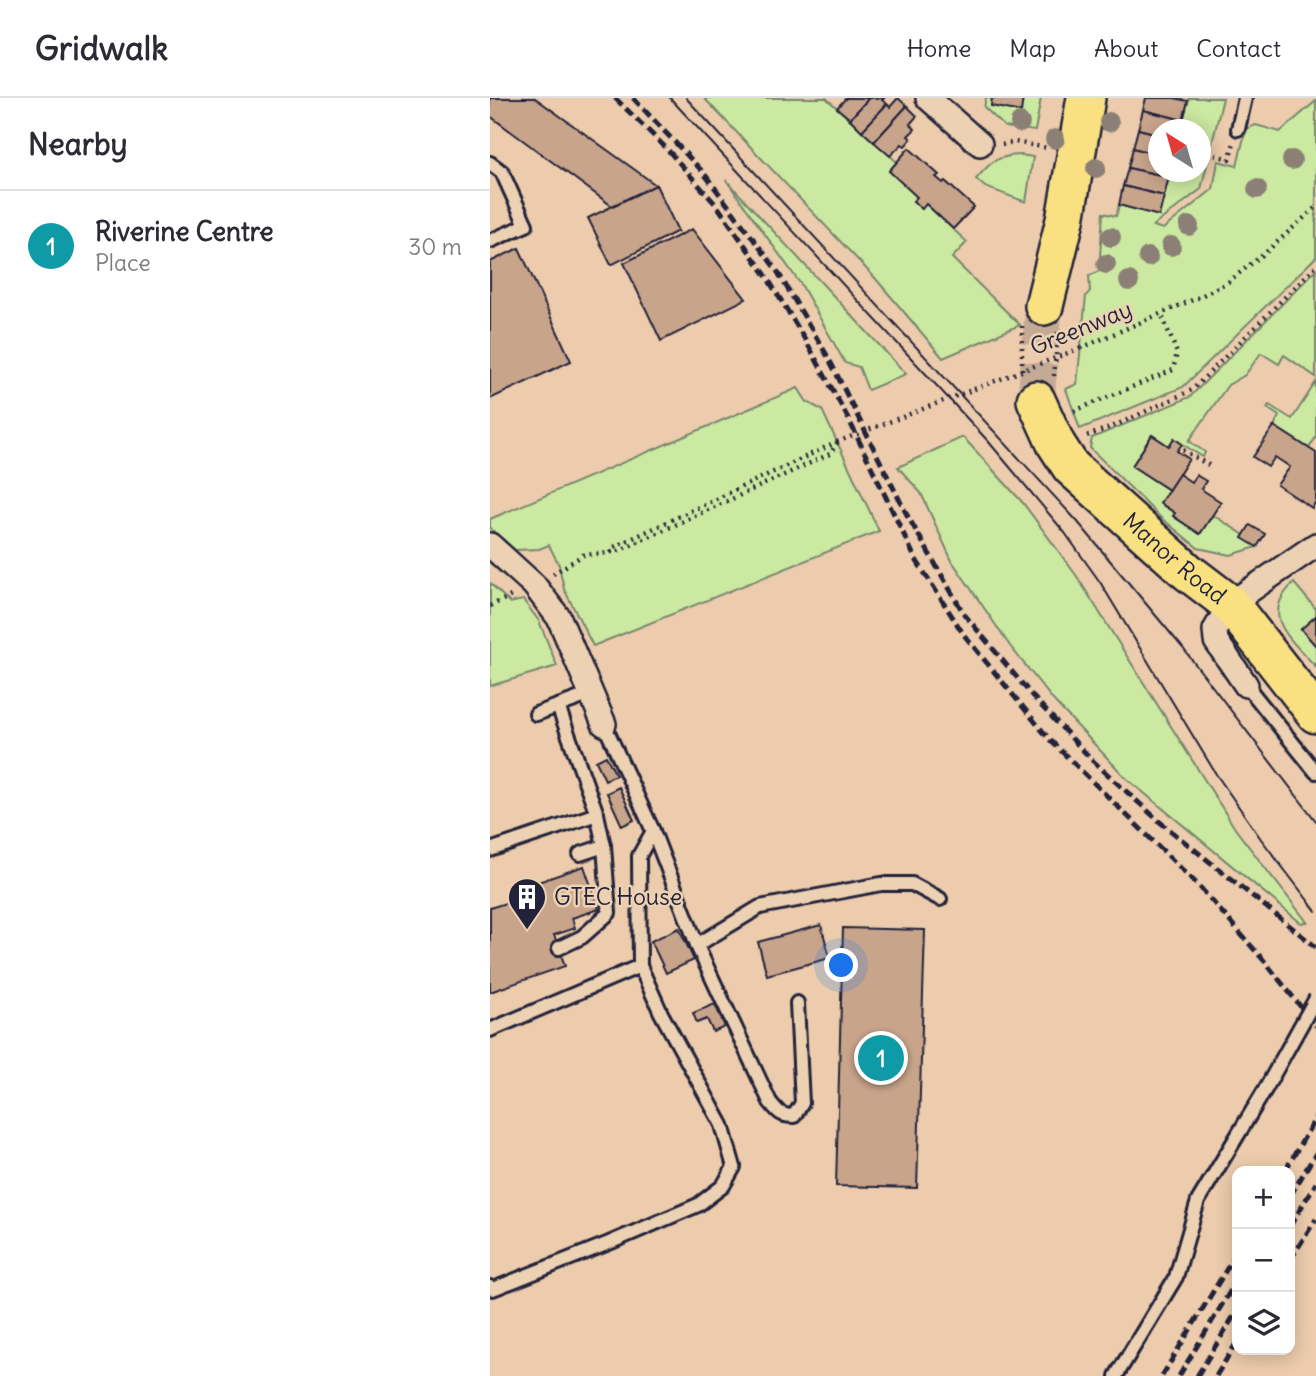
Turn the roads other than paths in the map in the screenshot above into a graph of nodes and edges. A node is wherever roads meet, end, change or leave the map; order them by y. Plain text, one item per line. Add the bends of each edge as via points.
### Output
1 (928, 98) edge
2 (1086, 98) edge
3 (1245, 98) edge
4 (1238, 129) dead end
5 (980, 145) dead end
6 (490, 163) edge
7 (490, 241) edge
8 (1042, 318) tunnel mouth
9 (1037, 390) tunnel mouth
10 (490, 545) edge
11 (1316, 545) edge
12 (1230, 604) junction
13 (1241, 678) joint
14 (591, 694) junction
15 (558, 706) junction
16 (536, 714) dead end
17 (1316, 714) edge
18 (604, 724) joint
19 (1316, 772) edge
20 (597, 814) junction
21 (653, 831) junction
22 (604, 846) junction
23 (490, 850) edge
24 (580, 854) dead end
25 (940, 899) dead end
26 (698, 946) junction
27 (559, 948) dead end
28 (640, 965) junction
29 (1316, 998) edge
30 (797, 1003) dead end
31 (490, 1030) edge
32 (490, 1287) edge
33 (1116, 1376) edge

1 - 5 street
2 - 8 main road
3 - 4 lane
6 - 7 lane via 502,172 526,225
9 - 12 main road, Manor Road via 1056,444 1071,467
10 - 14 street via 545,598 565,631
11 - 12 street
12 - 13 street via 1214,630 1216,641
12 - 17 main road, Manor Road
13 - 19 lane
14 - 15 lane
14 - 18 street
15 - 16 lane
15 - 20 lane
18 - 21 lane
20 - 22 lane
20 - 23 lane
21 - 26 lane
21 - 28 lane via 639,856
22 - 24 lane
22 - 27 lane via 609,913 582,937
25 - 26 lane via 912,884 891,884 760,907
26 - 30 lane via 770,1102 785,1116 794,1116 802,1103
28 - 31 lane
28 - 32 lane via 722,1125 734,1167 723,1186 698,1205
29 - 33 lane, bridge via 1198,1201 1176,1277

